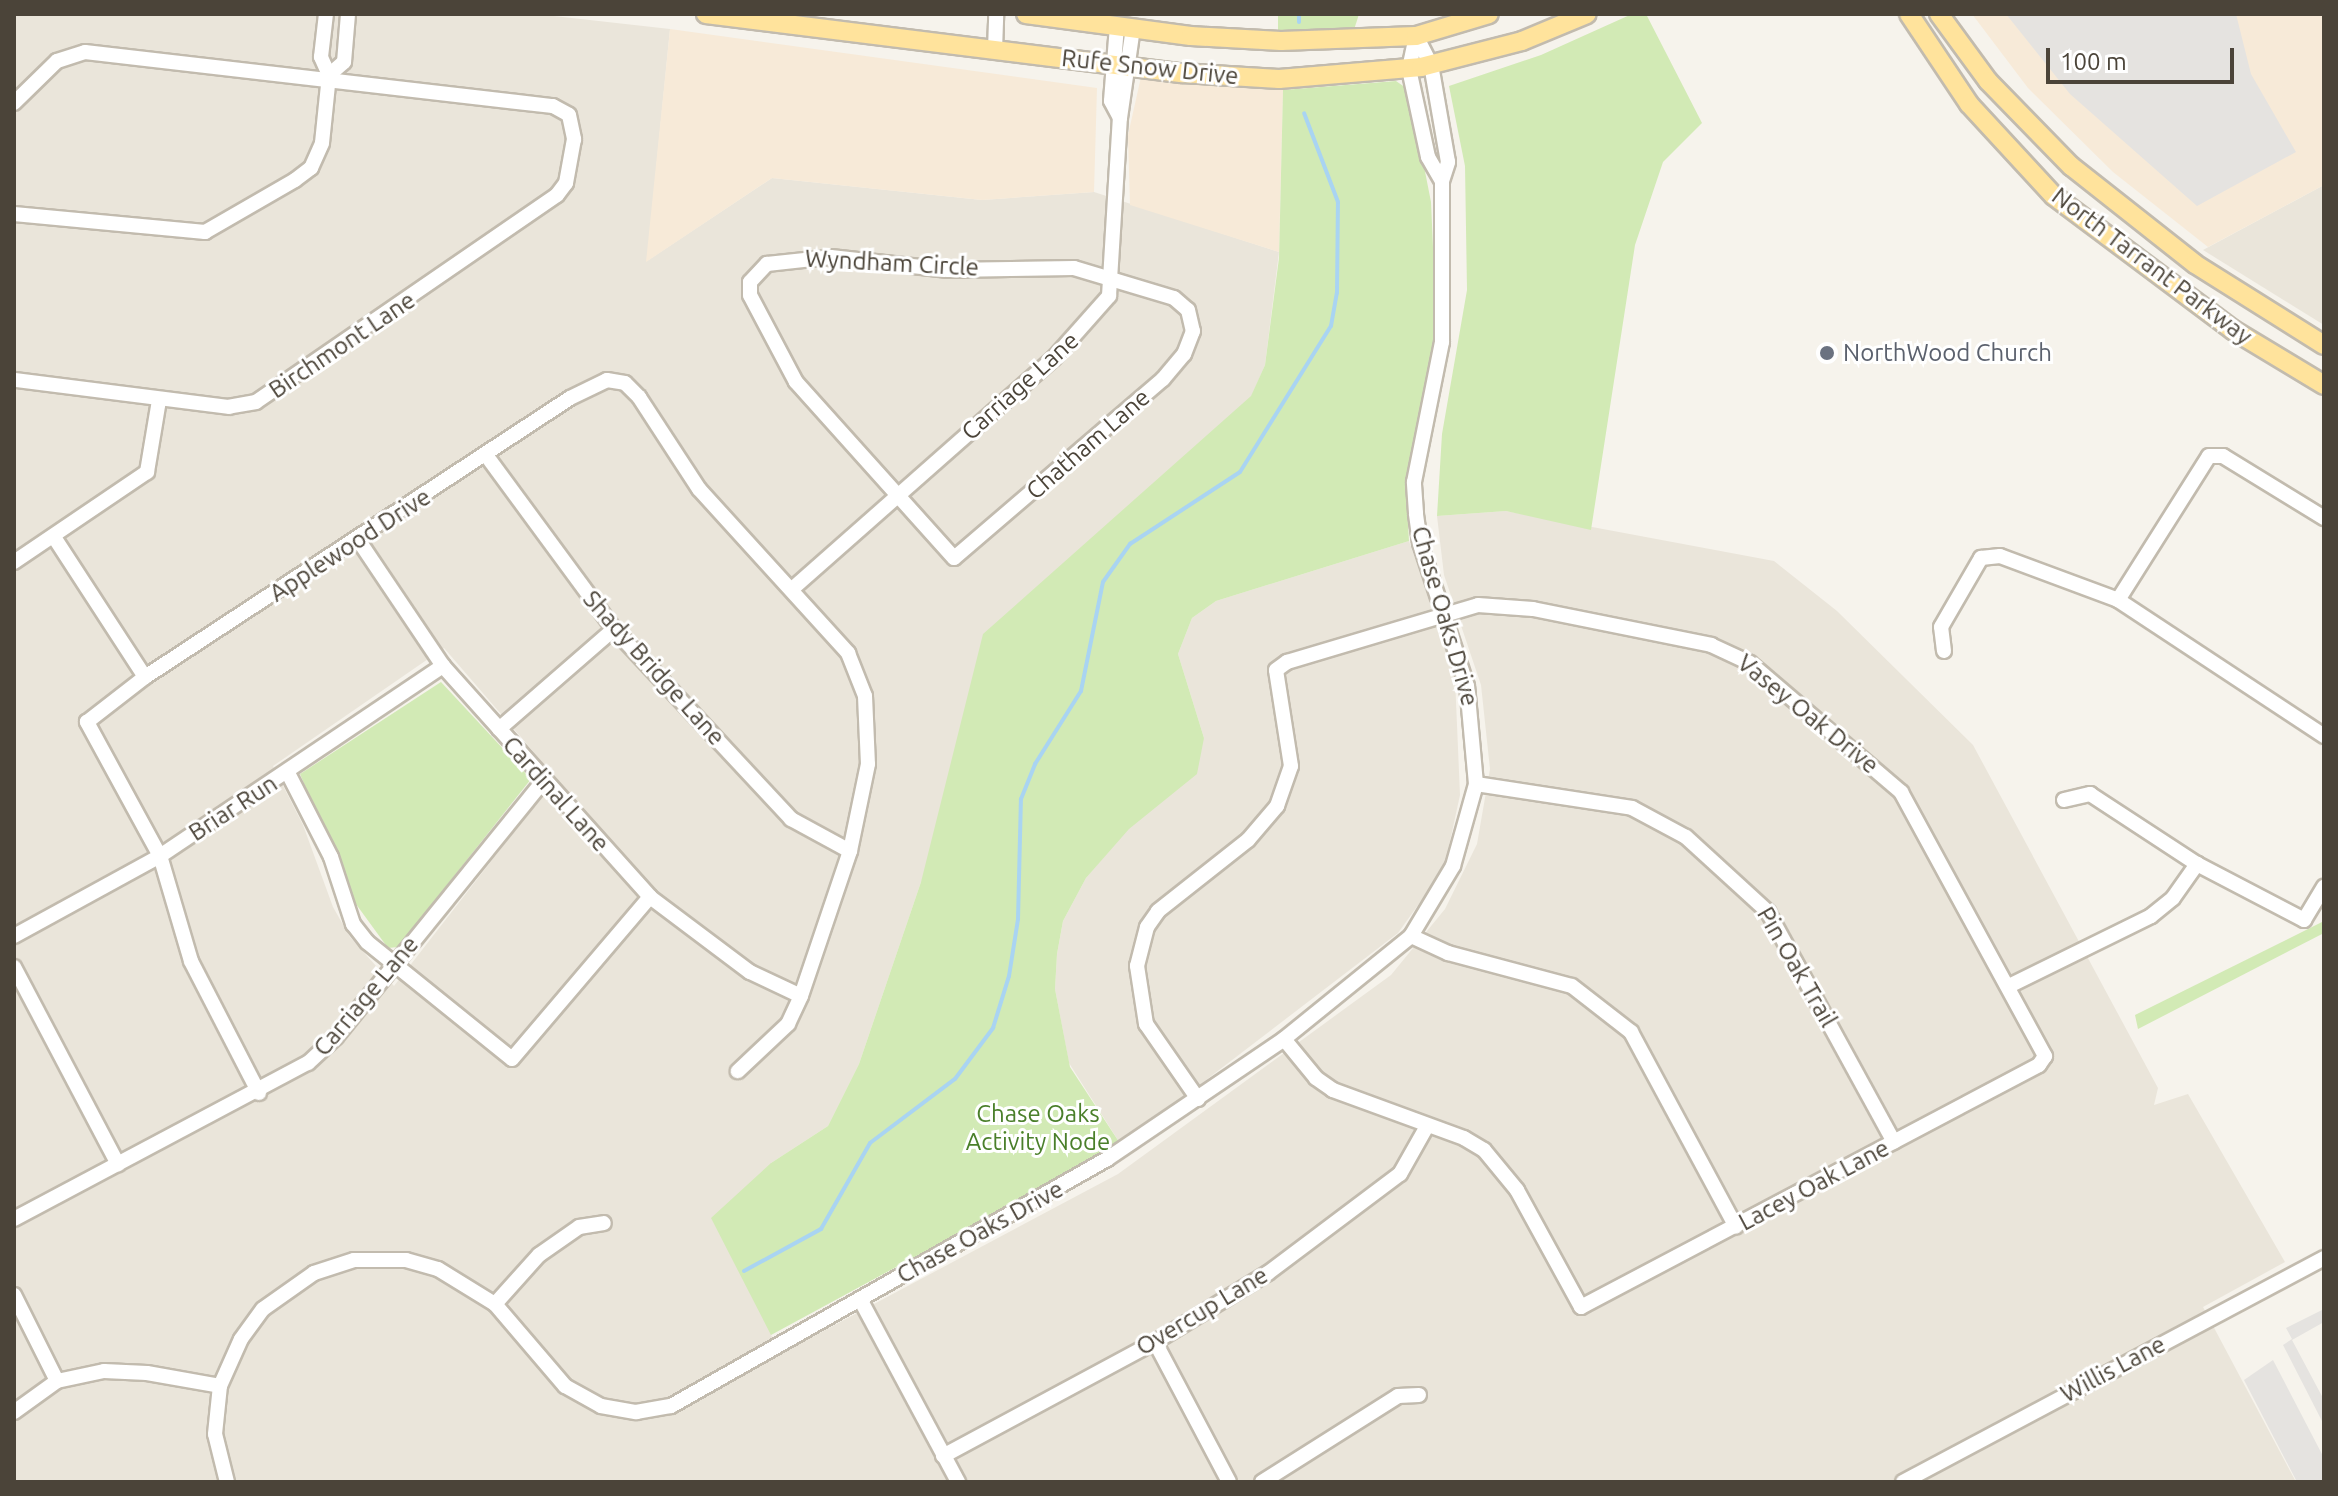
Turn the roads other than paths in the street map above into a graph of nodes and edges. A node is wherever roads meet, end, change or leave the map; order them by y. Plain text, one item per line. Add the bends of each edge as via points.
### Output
1 (326, 14) edge
2 (348, 14) edge
3 (706, 14) edge
4 (996, 14) edge
5 (1026, 14) edge
6 (1489, 14) edge
7 (1587, 14) edge
8 (1909, 14) edge
9 (1939, 14) edge
10 (776, 18) edge
11 (1125, 27) junction
12 (1416, 36) junction
13 (995, 50) junction
14 (1120, 64) junction
15 (1431, 65) junction
16 (1409, 69) junction
17 (329, 78) junction
18 (14, 103) edge
19 (1442, 181) junction
20 (14, 214) edge
21 (2170, 244) junction
22 (2151, 271) junction
23 (1113, 278) junction
24 (2324, 345) edge
25 (14, 380) edge
26 (2324, 385) edge
27 (159, 400) junction
28 (486, 455) junction
29 (898, 495) junction
30 (2324, 518) edge
31 (54, 537) junction
32 (359, 541) junction
33 (14, 562) edge
34 (792, 589) junction
35 (2118, 600) junction
36 (1443, 614) junction
37 (614, 629) junction
38 (1944, 651) dead end
39 (443, 666) junction
40 (145, 677) junction
41 (499, 729) junction
42 (2324, 736) edge
43 (288, 773) junction
44 (543, 781) junction
45 (1476, 784) junction
46 (2064, 800) dead end
47 (850, 851) junction
48 (160, 856) junction
49 (2197, 864) junction
50 (2324, 887) edge
51 (650, 897) junction
52 (14, 936) edge
53 (1411, 936) junction
54 (395, 964) junction
55 (14, 967) edge
56 (2009, 986) junction
57 (801, 996) junction
58 (1284, 1039) junction
59 (2044, 1060) joint
60 (738, 1071) dead end
61 (259, 1093) junction
62 (1198, 1099) junction
63 (1427, 1126) junction
64 (1894, 1142) junction
65 (118, 1164) junction
66 (14, 1219) edge
67 (604, 1223) dead end
68 (1736, 1227) junction
69 (2324, 1258) edge
70 (14, 1295) edge
71 (860, 1299) junction
72 (495, 1304) junction
73 (1155, 1342) junction
74 (57, 1381) junction
75 (220, 1386) junction
76 (1419, 1395) dead end
77 (14, 1412) edge
78 (943, 1456) junction
79 (227, 1482) edge
80 (958, 1482) edge
81 (1229, 1482) edge
82 (1262, 1482) edge
83 (1903, 1482) edge

1 - 17 street via 321,57
2 - 17 street via 344,62
3 - 10 main road, Rufe Snow Drive
4 - 13 street
5 - 11 main road, Rufe Snow Drive
6 - 12 main road, Rufe Snow Drive
7 - 15 main road, Rufe Snow Drive via 1522,41
8 - 22 main road, North Tarrant Parkway via 1969,104 2043,185
9 - 21 main road, North Tarrant Parkway via 2035,133
10 - 13 main road, Rufe Snow Drive
11 - 12 main road, Rufe Snow Drive via 1247,40
11 - 14 street, Carriage Lane
12 - 15 street, Chase Oaks Drive
12 - 16 street, Chase Oaks Drive
13 - 14 main road, Rufe Snow Drive
14 - 16 main road, Rufe Snow Drive via 1279,79
14 - 23 street, Carriage Lane via 1111,101 1120,118
15 - 16 main road, Rufe Snow Drive
15 - 19 street, Chase Oaks Drive via 1448,162
16 - 19 street, Chase Oaks Drive via 1428,157
17 - 18 street via 210,70 85,52 57,61
17 - 20 street via 322,143 311,168 220,226 176,232
17 - 27 street, Birchmont Lane via 553,106 569,115 574,139 566,183 542,207 256,402 229,407
19 - 36 street, Chase Oaks Drive via 1442,342 1414,482 1420,543
21 - 22 main road
21 - 24 main road, North Tarrant Parkway
22 - 26 main road, North Tarrant Parkway via 2233,330
23 - 29 street, Carriage Lane via 1097,312 1054,358
23 - 29 street, Chatham Lane via 1174,298 1188,310 1193,331 1184,354 1163,379 954,558
23 - 29 street, Wyndham Circle via 1048,265 948,270 831,257 777,261 757,272 750,295 773,346 796,382
25 - 27 street, Birchmont Lane
27 - 31 street via 147,472
28 - 32 street, Applewood Drive
28 - 34 street, Applewood Drive via 589,386 617,382 639,397 699,489
28 - 37 street, Shady Bridge Lane
29 - 34 street, Carriage Lane
30 - 35 street via 2223,456 2209,456
31 - 33 street
31 - 40 street
32 - 39 street, Cardinal Lane
32 - 40 street, Applewood Drive
34 - 47 street via 848,653 868,717 868,764
35 - 38 street via 2000,556 1981,558 1941,627
35 - 42 street
36 - 45 street, Chase Oaks Drive via 1467,686
36 - 56 street, Vasey Oak Drive via 1478,605 1533,609 1711,645 1750,663 1901,792
36 - 62 street, Vasey Oak Drive via 1276,670 1291,766 1277,806 1248,840 1158,911 1147,927 1137,966 1146,1024
37 - 41 street
37 - 47 street, Shady Bridge Lane via 791,819
39 - 41 street, Cardinal Lane
39 - 43 street, Briar Run
40 - 48 street, Applewood Drive via 87,722
41 - 44 street, Cardinal Lane
43 - 48 street, Briar Run
43 - 54 street via 319,829 353,924
44 - 51 street, Cardinal Lane
44 - 54 street, Carriage Lane
45 - 53 street, Chase Oaks Drive via 1453,866
45 - 64 street, Pin Oak Trail via 1632,808 1686,837 1768,912
46 - 49 street via 2090,794
47 - 57 street
48 - 52 street, Briar Run
48 - 61 street via 191,961
49 - 50 street via 2304,920
49 - 56 street via 2173,898 2151,916
51 - 54 street via 512,1059
51 - 57 street, Cardinal Lane via 750,972
53 - 58 street, Chase Oaks Drive
53 - 68 street via 1448,953 1572,986 1631,1032
54 - 61 street, Carriage Lane via 336,1037 308,1063
55 - 65 street
56 - 59 street, Vasey Oak Drive
57 - 60 street via 788,1024
58 - 62 street, Chase Oaks Drive
58 - 63 street via 1333,1090
59 - 64 street, Lacey Oak Lane
61 - 65 street, Carriage Lane
62 - 71 street, Chase Oaks Drive via 1019,1213
63 - 68 street, Lacey Oak Lane via 1464,1138 1499,1166 1581,1307
63 - 73 street, Overcup Lane via 1412,1158 1385,1188 1268,1273
64 - 68 street, Lacey Oak Lane
65 - 66 street, Carriage Lane
67 - 72 street via 579,1227 539,1255
69 - 83 street, Willis Lane
70 - 74 street
71 - 72 street, Chase Oaks Drive via 759,1353 690,1399 636,1412 601,1406 565,1386
71 - 78 street
72 - 75 street, Chase Oaks Drive via 438,1269 406,1260 354,1260 314,1273 263,1309 241,1339
73 - 78 street, Overcup Lane
73 - 81 street
74 - 75 street via 104,1371
74 - 77 street
75 - 79 street, Chase Oaks Drive via 215,1434
76 - 82 street via 1398,1396
78 - 80 street

